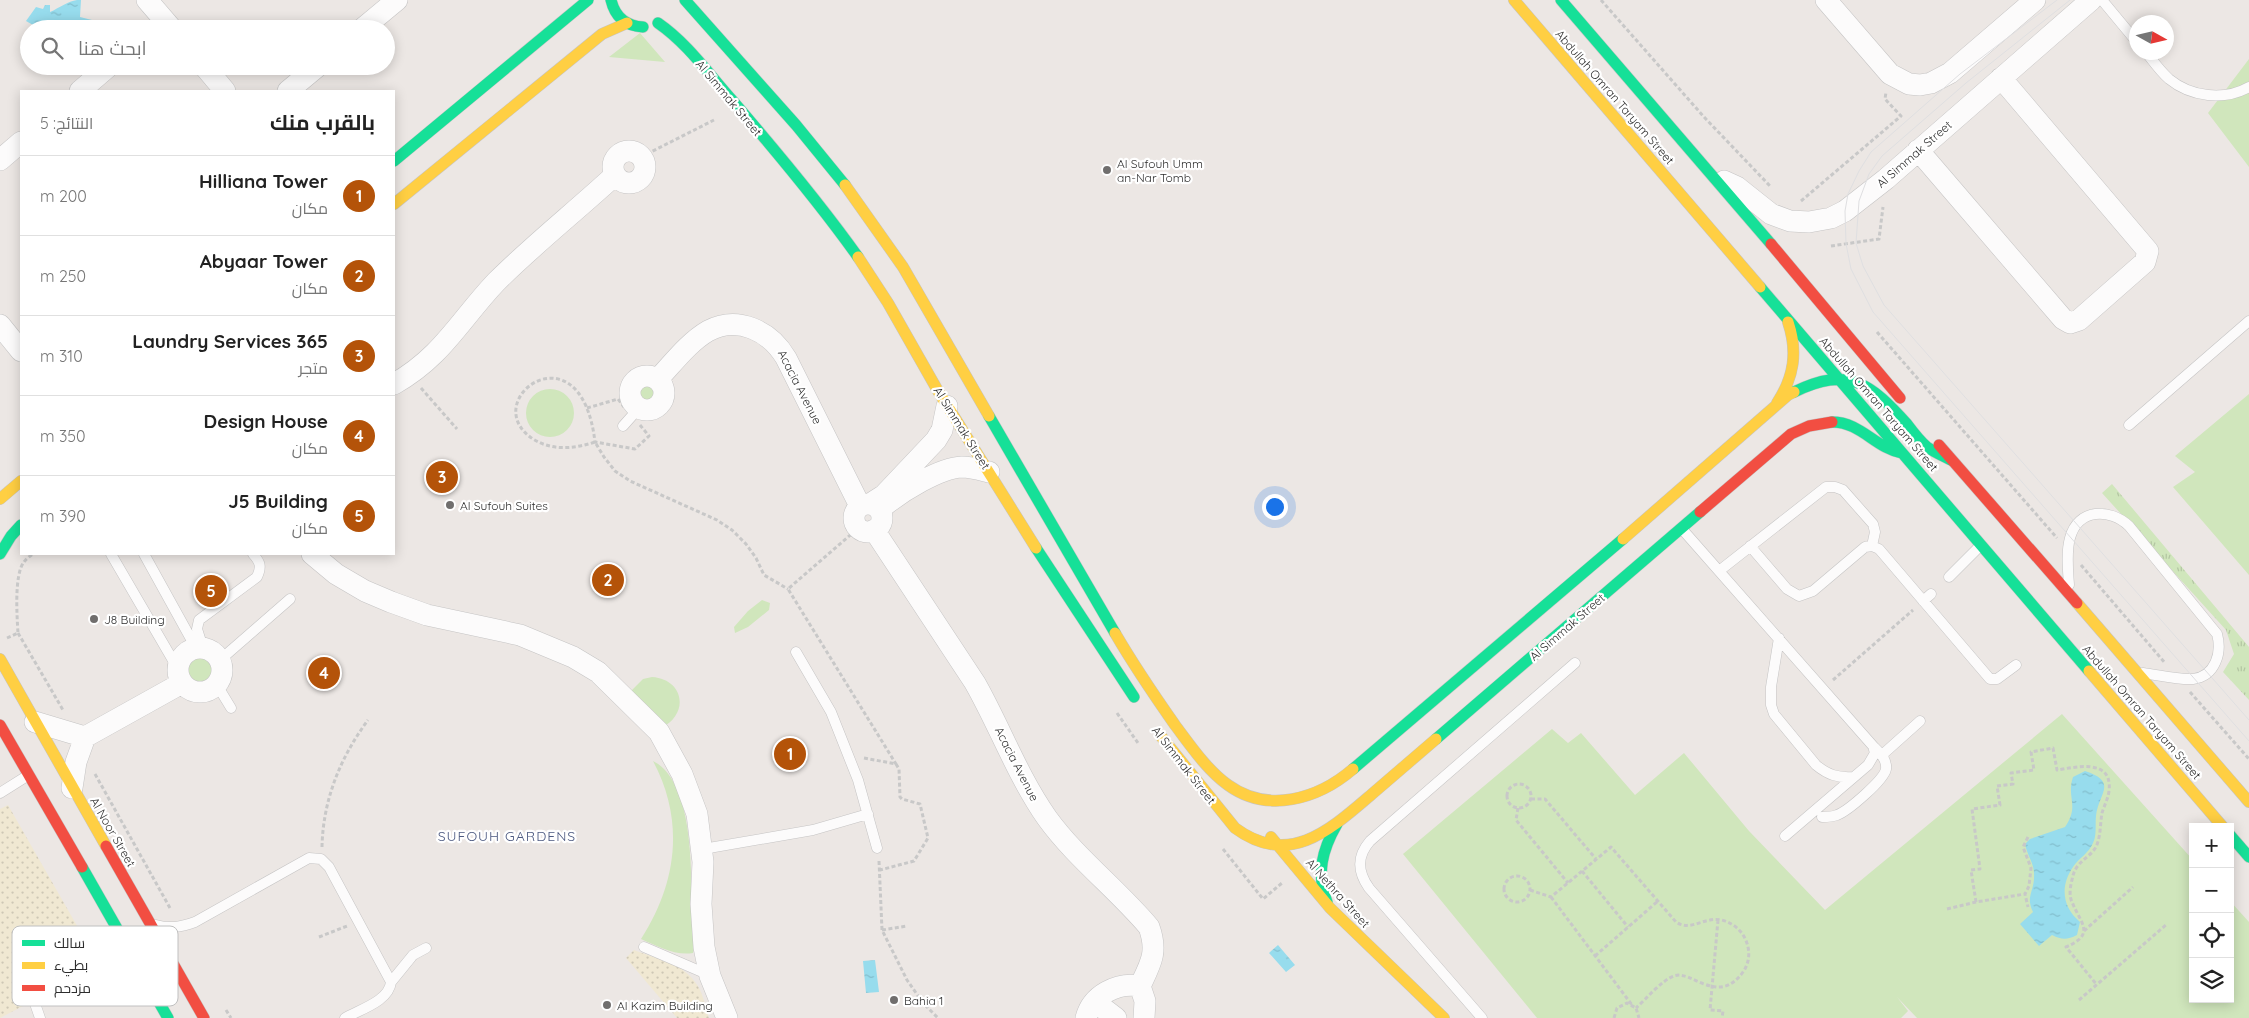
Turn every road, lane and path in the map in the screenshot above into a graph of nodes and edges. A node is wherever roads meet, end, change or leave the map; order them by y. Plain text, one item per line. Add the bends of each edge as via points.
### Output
1 (147, 0) edge
2 (397, 0) edge
3 (588, 0) edge
4 (611, 0) edge
5 (685, 0) edge
6 (1514, 0) edge
7 (1560, 0) edge
8 (1601, 0) edge
9 (1826, 0) edge
10 (2035, 0) edge
11 (2091, 0) edge
12 (2102, 0) edge
13 (159, 20) edge
14 (373, 20) edge
15 (626, 24) junction
16 (2129, 33) edge
17 (2153, 60) edge
18 (1890, 74) junction
19 (99, 75) edge
20 (212, 75) edge
21 (307, 75) edge
22 (2001, 78) junction
23 (2249, 86) edge
24 (81, 90) edge
25 (224, 90) edge
26 (289, 90) edge
27 (714, 120) dead end
28 (418, 141) junction
29 (20, 143) edge
30 (1918, 150) junction
31 (641, 157) joint
32 (0, 160) edge
33 (395, 160) edge
34 (433, 160) junction
35 (1886, 178) junction
36 (1714, 179) junction
37 (1776, 192) dead end
38 (1792, 200) dead end
39 (395, 203) edge
40 (1831, 246) dead end
41 (1786, 318) junction
42 (2249, 321) edge
43 (1876, 331) dead end
44 (402, 379) edge
45 (1839, 380) junction
46 (947, 406) junction
47 (1774, 407) junction
48 (638, 408) joint
49 (2129, 425) dead end
50 (623, 426) dead end
51 (456, 429) dead end
52 (595, 442) junction
53 (1902, 453) junction
54 (1951, 460) junction
55 (989, 472) junction
56 (20, 481) edge
57 (0, 499) edge
58 (868, 516) junction
59 (20, 526) edge
60 (1682, 529) junction
61 (1981, 545) junction
62 (1750, 546) junction
63 (1872, 546) junction
64 (2068, 550) junction
65 (0, 554) edge
66 (32, 555) edge
67 (112, 555) edge
68 (145, 555) edge
69 (254, 555) edge
70 (313, 555) edge
71 (1719, 571) junction
72 (1949, 577) dead end
73 (788, 589) junction
74 (2069, 593) junction
75 (1927, 597) junction
76 (290, 599) dead end
77 (199, 620) junction
78 (18, 633) junction
79 (1778, 638) junction
80 (0, 642) edge
81 (201, 646) junction
82 (796, 652) dead end
83 (0, 660) edge
84 (1575, 663) dead end
85 (2016, 665) dead end
86 (2138, 672) junction
87 (180, 676) junction
88 (2178, 678) junction
89 (217, 685) junction
90 (1823, 688) junction
91 (231, 708) dead end
92 (1115, 710) dead end
93 (1142, 710) dead end
94 (368, 720) dead end
95 (1920, 721) dead end
96 (35, 722) junction
97 (0, 725) edge
98 (1152, 725) dead end
99 (85, 737) junction
100 (1873, 746) junction
101 (13, 748) junction
102 (1142, 748) dead end
103 (0, 752) edge
104 (849, 755) junction
105 (1882, 755) junction
106 (2249, 759) edge
107 (896, 764) junction
108 (92, 769) dead end
109 (29, 775) junction
110 (1853, 777) junction
111 (1220, 779) junction
112 (72, 788) junction
113 (0, 793) edge
114 (1531, 799) junction
115 (2249, 802) edge
116 (1518, 808) junction
117 (1246, 809) dead end
118 (868, 814) junction
119 (1822, 817) dead end
120 (2220, 823) edge
121 (1337, 824) junction
122 (1266, 831) dead end
123 (1785, 836) dead end
124 (2028, 837) dead end
125 (2234, 840) edge
126 (1221, 846) dead end
127 (1279, 846) junction
128 (877, 848) joint
129 (702, 849) junction
130 (2249, 857) edge
131 (321, 859) junction
132 (1596, 859) junction
133 (1298, 869) junction
134 (880, 870) junction
135 (1582, 871) junction
136 (1569, 883) junction
137 (2133, 887) dead end
138 (1530, 890) junction
139 (2025, 894) junction
140 (1551, 898) junction
141 (1658, 901) junction
142 (1976, 902) junction
143 (1330, 908) junction
144 (2028, 908) dead end
145 (1947, 909) dead end
146 (1718, 920) junction
147 (359, 921) junction
148 (150, 923) junction
149 (2167, 924) dead end
150 (115, 926) edge
151 (152, 926) edge
152 (158, 926) edge
153 (178, 926) edge
154 (907, 926) dead end
155 (1628, 927) junction
156 (179, 928) edge
157 (882, 930) junction
158 (2084, 931) junction
159 (318, 937) dead end
160 (644, 947) dead end
161 (426, 948) dead end
162 (1595, 956) junction
163 (178, 972) edge
164 (710, 976) junction
165 (390, 982) junction
166 (2097, 985) junction
167 (1140, 986) junction
168 (1713, 987) junction
169 (2079, 1000) dead end
170 (221, 1002) dead end
171 (1632, 1005) junction
172 (35, 1006) edge
173 (161, 1006) edge
174 (1636, 1008) junction
175 (1090, 1010) edge
176 (40, 1018) edge
177 (168, 1018) edge
178 (204, 1018) edge
179 (230, 1018) edge
180 (345, 1018) edge
181 (727, 1018) edge
182 (938, 1018) edge
183 (1116, 1018) edge
184 (1144, 1018) edge
185 (1444, 1018) edge
186 (1482, 1018) edge
187 (1614, 1018) edge
188 (1639, 1018) edge
189 (1722, 1018) edge

1 - 13 street
2 - 14 street
3 - 28 street
4 - 15 street via 618,16
5 - 111 street, Al Simmak Street via 802,132 852,194 903,267 1122,645 1186,740
6 - 41 street, Abdullah Omran Taryam Street
7 - 36 street, Abdullah Omran Taryam Street
8 - 37 path via 1704,117
9 - 18 street
10 - 18 street via 1942,79 1909,84
11 - 22 street, Al Simmak Street
12 - 16 lane
15 - 34 street, Al Simmak Street via 602,34
15 - 46 street, Al Simmak Street via 648,27 662,20 817,202 888,302
17 - 23 lane via 2168,78 2191,92 2218,96
18 - 38 path via 1885,99 1901,116 1801,201
19 - 24 street
20 - 25 street
21 - 26 street
22 - 30 street, Al Simmak Street
22 - 30 street via 2148,251 2145,262 2079,320 2070,323 2063,320
27 - 31 path
28 - 33 street
28 - 34 street
29 - 32 street
30 - 35 street, Al Simmak Street
31 - 44 street via 631,152 620,154 614,164 616,175 497,281 441,349
34 - 39 street, Al Simmak Street
35 - 36 street, Al Simmak Street via 1845,211 1831,218 1809,222 1790,221 1771,214 1737,187
35 - 40 path via 1879,239
36 - 54 street, Abdullah Omran Taryam Street
41 - 45 street, Abdullah Omran Taryam Street
41 - 47 street via 1796,355 1786,391
42 - 49 lane
43 - 64 path
44 - 51 path
45 - 47 street, Al Simmak Street via 1821,381 1804,387
45 - 53 street, Abdullah Omran Taryam Street
45 - 54 street via 1850,380 1872,389 1927,447
46 - 55 street, Al Simmak Street
46 - 58 street via 942,430 936,440
47 - 111 street, Al Simmak Street via 1331,787 1315,795 1282,802 1258,799
48 - 50 lane
48 - 58 street, Acacia Avenue via 655,408 663,400 664,388 658,379 698,338 721,326 747,326 770,337 786,358
52 - 52 path via 560,448 532,438 524,431 517,415 517,405 525,388 541,378 550,377 568,383 582,397 591,418
52 - 73 path via 615,470 630,481 717,520 732,530 756,558 764,575
53 - 60 street, Al Simmak Street via 1884,448 1851,425 1820,422 1804,426
53 - 61 street, Abdullah Omran Taryam Street
54 - 74 street, Abdullah Omran Taryam Street
55 - 58 street via 964,467 946,470
55 - 93 street, Al Simmak Street
56 - 57 street
58 - 73 path
58 - 167 street, Acacia Avenue via 975,683 1022,779 1048,819 1149,927 1154,953
59 - 65 street
60 - 71 lane
60 - 121 street, Al Simmak Street
61 - 72 lane
61 - 120 street, Abdullah Omran Taryam Street
62 - 63 lane via 1787,589 1800,596 1813,591 1860,551
62 - 63 lane via 1818,491 1835,487 1843,490 1872,524 1875,532
62 - 71 lane
63 - 75 lane
64 - 74 lane
64 - 88 path
64 - 88 lane via 2073,530 2086,517 2109,513 2129,526 2217,634 2219,655 2208,673 2195,679
66 - 78 path via 23,563 18,586
67 - 87 lane
68 - 81 lane
69 - 77 lane via 260,562 261,570 257,576
70 - 129 street via 336,574 382,598 427,615 520,635 556,649 598,672 659,732 691,793
71 - 79 lane
73 - 107 path
74 - 86 street, Abdullah Omran Taryam Street
75 - 85 lane via 1990,679 1997,679
75 - 90 path
76 - 81 lane
77 - 81 lane
77 - 81 lane via 197,629
78 - 80 path
78 - 99 path via 68,719
79 - 90 lane
79 - 110 lane via 1770,696 1774,714 1824,772 1843,778
81 - 87 street via 183,655
81 - 89 street via 222,673
82 - 104 lane via 831,712
83 - 96 street, Al Noor Street
84 - 186 lane via 1370,841 1360,859 1361,874 1368,888
86 - 88 lane
86 - 115 street, Abdullah Omran Taryam Street
87 - 89 street via 192,691 212,689
87 - 99 street
88 - 106 path
89 - 91 lane
90 - 100 lane
92 - 102 path
94 - 131 path via 347,751 332,786 324,822
95 - 105 lane
96 - 99 street
96 - 112 street, Al Noor Street
97 - 101 street
98 - 127 street, Al Simmak Street via 1192,779 1236,828 1256,841
99 - 112 street via 76,762
100 - 105 lane
100 - 110 lane via 1873,760
101 - 103 lane
101 - 109 street
104 - 107 path
104 - 118 lane
105 - 119 lane via 1886,767 1881,778 1845,811
107 - 134 path via 900,796 920,804 928,838 914,861
108 - 153 path
109 - 113 lane
109 - 150 street
110 - 123 lane
111 - 117 street
112 - 148 street, Al Noor Street
114 - 116 path via 1524,807
114 - 116 path via 1525,785 1515,784 1508,797
114 - 132 path via 1545,799
116 - 136 path via 1516,820
118 - 128 lane
118 - 129 lane via 813,830
121 - 127 street, Al Simmak Street via 1304,844
121 - 143 street via 1321,858 1324,896
122 - 127 street, Al Nethra Street
124 - 139 path via 2023,847 2031,877
125 - 130 street
126 - 133 path via 1264,899
127 - 133 street, Al Nethra Street
128 - 134 path
129 - 164 street via 701,924
131 - 147 lane via 329,867
131 - 156 lane via 309,858
132 - 135 path
132 - 141 path via 1610,846
133 - 143 street, Al Nethra Street
134 - 157 path
135 - 136 path
135 - 155 path
136 - 140 path
137 - 158 path
138 - 138 path via 1529,884 1520,876 1509,878 1504,888 1508,899 1513,902 1524,900
138 - 140 path
139 - 142 path
139 - 144 path
140 - 162 path
141 - 146 path via 1680,925
141 - 155 path
142 - 145 path
142 - 158 path via 1971,870 1980,868 1972,809 2000,805 1997,786 2013,784 2011,773 2034,770 2031,752 2054,748 2057,770 2091,766 2102,772 2109,783 2097,843 2078,864 2072,879 2071,901 2084,924
143 - 185 street, Al Nethra Street
146 - 168 path
146 - 168 path via 1727,922 1742,933 1747,942 1748,960 1739,977
147 - 159 path
147 - 165 lane
148 - 151 street, Al Noor Street
148 - 152 lane
149 - 166 path
154 - 157 path
155 - 162 path
157 - 182 path via 907,980
158 - 166 path via 2079,941 2066,947
160 - 164 lane
161 - 165 lane via 413,955
162 - 171 path
163 - 178 street, Al Noor Street
164 - 181 street
165 - 180 lane via 390,988 382,998
166 - 169 path
167 - 175 street via 1131,984 1115,988
167 - 184 street via 1145,1002
168 - 174 path via 1684,975 1674,976
168 - 189 path via 1710,1010 1722,1011
170 - 179 path
171 - 174 path
171 - 187 path via 1621,1005
172 - 176 lane
173 - 177 street
174 - 188 path
175 - 183 street

